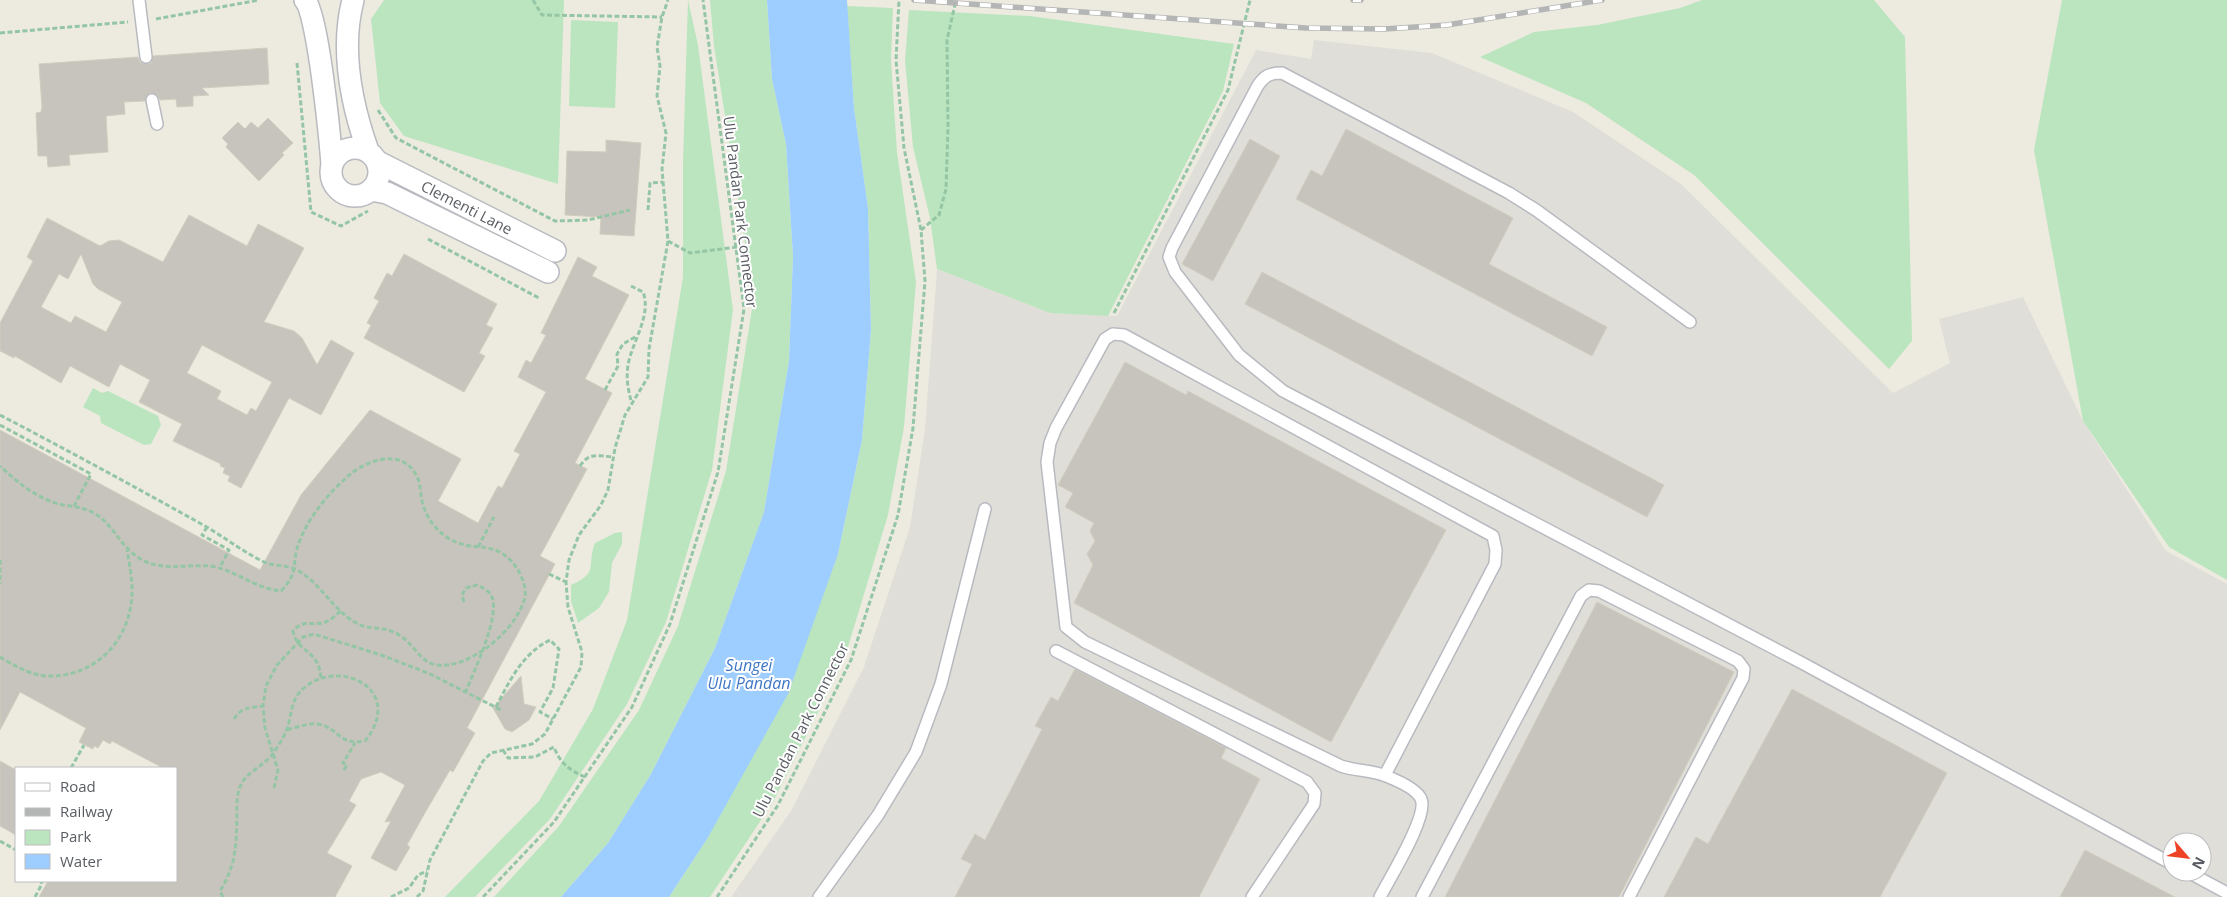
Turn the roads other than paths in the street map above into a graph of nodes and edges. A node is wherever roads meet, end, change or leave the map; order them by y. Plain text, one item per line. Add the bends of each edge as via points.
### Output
1 (139, 0) edge
2 (305, 0) edge
3 (353, 0) edge
4 (146, 57) dead end
5 (152, 100) dead end
6 (157, 124) dead end
7 (373, 157) junction
8 (332, 164) junction
9 (371, 190) junction
10 (555, 251) dead end
11 (548, 272) dead end
12 (1690, 322) dead end
13 (985, 509) dead end
14 (1056, 651) dead end
15 (1385, 775) junction
16 (2162, 859) edge
17 (2207, 882) edge
18 (2227, 893) edge
19 (819, 897) edge
20 (1252, 897) edge
21 (1380, 897) edge
22 (1422, 897) edge
23 (1630, 897) edge

1 - 4 lane
2 - 8 street, Clementi Lane via 310,5 316,32
3 - 7 street via 347,31 350,84 358,122
5 - 6 lane
7 - 8 street, Clementi Lane via 354,147 340,152
7 - 9 street via 379,177
7 - 10 street, Clementi Lane
8 - 9 street, Clementi Lane via 332,181 343,193 357,196
9 - 11 street, Clementi Lane via 387,194
12 - 16 lane via 1509,193 1282,73 1271,73 1257,87 1169,257 1175,272 1239,355 1283,391 1802,663
13 - 19 lane via 941,684 916,752 878,814
14 - 20 lane via 1307,782 1315,793 1314,804
15 - 15 lane via 1341,766 1085,642 1066,627 1049,452 1056,428 1105,339 1114,334 1124,335 1492,536 1495,564
15 - 21 lane via 1416,793 1423,806 1420,820
17 - 18 lane
22 - 23 lane via 1581,596 1589,590 1599,591 1730,656 1744,669 1743,678

